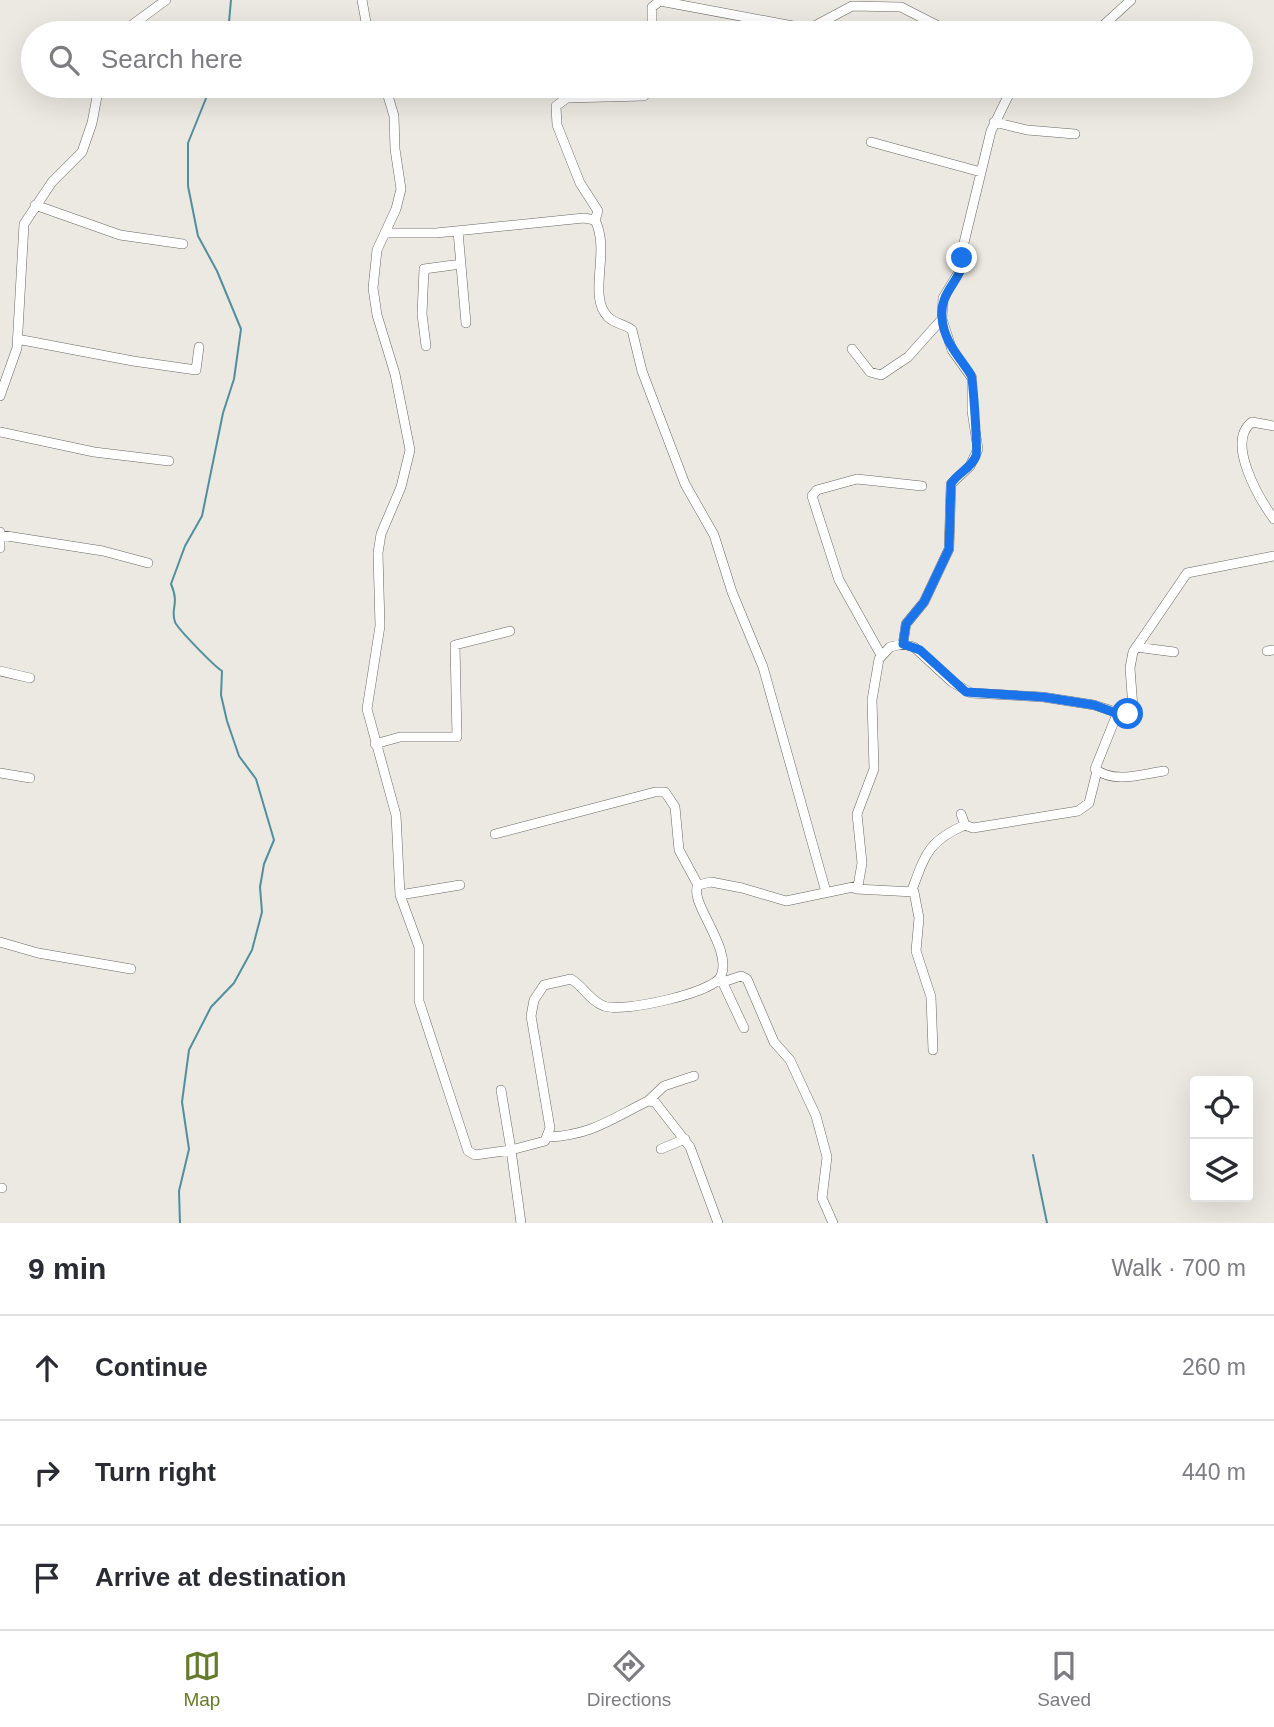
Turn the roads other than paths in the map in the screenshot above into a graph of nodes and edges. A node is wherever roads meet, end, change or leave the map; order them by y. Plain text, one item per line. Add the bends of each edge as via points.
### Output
1 (166, 0) edge
2 (362, 0) edge
3 (1131, 0) edge
4 (865, 3) edge
5 (137, 21) edge
6 (366, 21) edge
7 (652, 21) edge
8 (764, 21) edge
9 (825, 21) edge
10 (928, 21) edge
11 (1108, 21) edge
12 (97, 98) edge
13 (389, 98) edge
14 (567, 98) edge
15 (1007, 98) edge
16 (994, 122) junction
17 (1075, 134) dead end
18 (871, 142) dead end
19 (981, 172) junction
20 (35, 205) junction
21 (595, 220) junction
22 (458, 231) junction
23 (385, 233) junction
24 (183, 244) dead end
25 (461, 264) junction
26 (942, 319) junction
27 (466, 323) dead end
28 (17, 338) junction
29 (426, 346) dead end
30 (199, 347) dead end
31 (852, 349) dead end
32 (0, 396) edge
33 (1274, 426) edge
34 (0, 432) edge
35 (169, 461) dead end
36 (922, 486) dead end
37 (1274, 519) edge
38 (0, 534) edge
39 (0, 548) edge
40 (1274, 556) edge
41 (148, 563) dead end
42 (510, 631) dead end
43 (903, 644) junction
44 (1136, 647) junction
45 (1174, 652) dead end
46 (881, 655) junction
47 (0, 671) edge
48 (30, 678) dead end
49 (1117, 713) junction
50 (375, 744) junction
51 (1097, 771) junction
52 (1164, 771) dead end
53 (0, 774) edge
54 (30, 778) dead end
55 (961, 814) dead end
56 (965, 825) junction
57 (495, 834) dead end
58 (460, 885) dead end
59 (698, 885) junction
60 (856, 888) junction
61 (912, 890) junction
62 (826, 892) junction
63 (400, 895) junction
64 (0, 942) edge
65 (131, 969) dead end
66 (721, 980) junction
67 (744, 1028) dead end
68 (933, 1049) dead end
69 (694, 1076) dead end
70 (501, 1090) dead end
71 (648, 1101) junction
72 (548, 1137) junction
73 (685, 1139) junction
74 (661, 1149) dead end
75 (511, 1150) junction
76 (521, 1223) edge
77 (718, 1223) edge
78 (833, 1223) edge

1 - 5 street
2 - 6 street
3 - 11 street
4 - 9 street
4 - 10 street via 901,7
7 - 8 street via 656,2
12 - 20 street via 82,152
13 - 23 street via 401,189
14 - 21 street via 556,106 557,125 580,183 598,211
15 - 16 street
16 - 17 street
16 - 19 street
18 - 19 street
19 - 26 street via 962,267 943,298
20 - 24 street via 120,235
20 - 28 street via 24,224 21,246
21 - 22 street
21 - 62 street via 603,247 598,292 602,307 614,321 632,330 642,370 685,484 720,551 776,706
22 - 23 street
22 - 25 street
23 - 50 street via 375,260 374,300 410,450 378,553 380,626 367,709
25 - 27 street
25 - 29 street via 424,269
26 - 31 street via 908,357 881,375 870,372
26 - 43 street via 952,350 972,378 978,449 970,466 951,484 949,549 924,602 906,624
28 - 30 street via 196,370
28 - 32 street
33 - 37 street via 1252,422 1243,439 1250,483
34 - 35 street via 94,452
36 - 46 street via 857,479 812,494 835,571
38 - 39 street
38 - 41 street
40 - 44 street via 1187,573
42 - 50 street via 455,645 457,737 400,737
43 - 46 street
43 - 49 street via 920,650 966,692 1061,699
44 - 45 street
44 - 49 street via 1130,668 1133,708 1128,714
46 - 60 street via 872,700 873,776 857,814 862,878
47 - 48 street
49 - 51 street via 1095,762
50 - 63 street via 396,815
51 - 52 street via 1124,777
51 - 56 street via 1083,810 973,828
53 - 54 street
55 - 56 street
56 - 61 street via 934,843
57 - 59 street via 665,792 674,807 679,850
58 - 63 street
59 - 62 street via 711,882 783,900
59 - 66 street via 696,895 719,947
60 - 61 street
60 - 62 street
61 - 68 street via 919,918 916,951 931,997
63 - 75 street via 419,947 419,1001 468,1151 475,1155
64 - 65 street
66 - 67 street
66 - 72 street via 619,1009 599,1004 570,979 544,985 531,1016
66 - 78 street via 747,979 774,1042 804,1085 825,1145 822,1198
69 - 71 street via 664,1086
70 - 75 street
71 - 72 street via 598,1127
71 - 73 street via 658,1105
72 - 75 street via 540,1144
73 - 74 street
73 - 77 street
75 - 76 street

